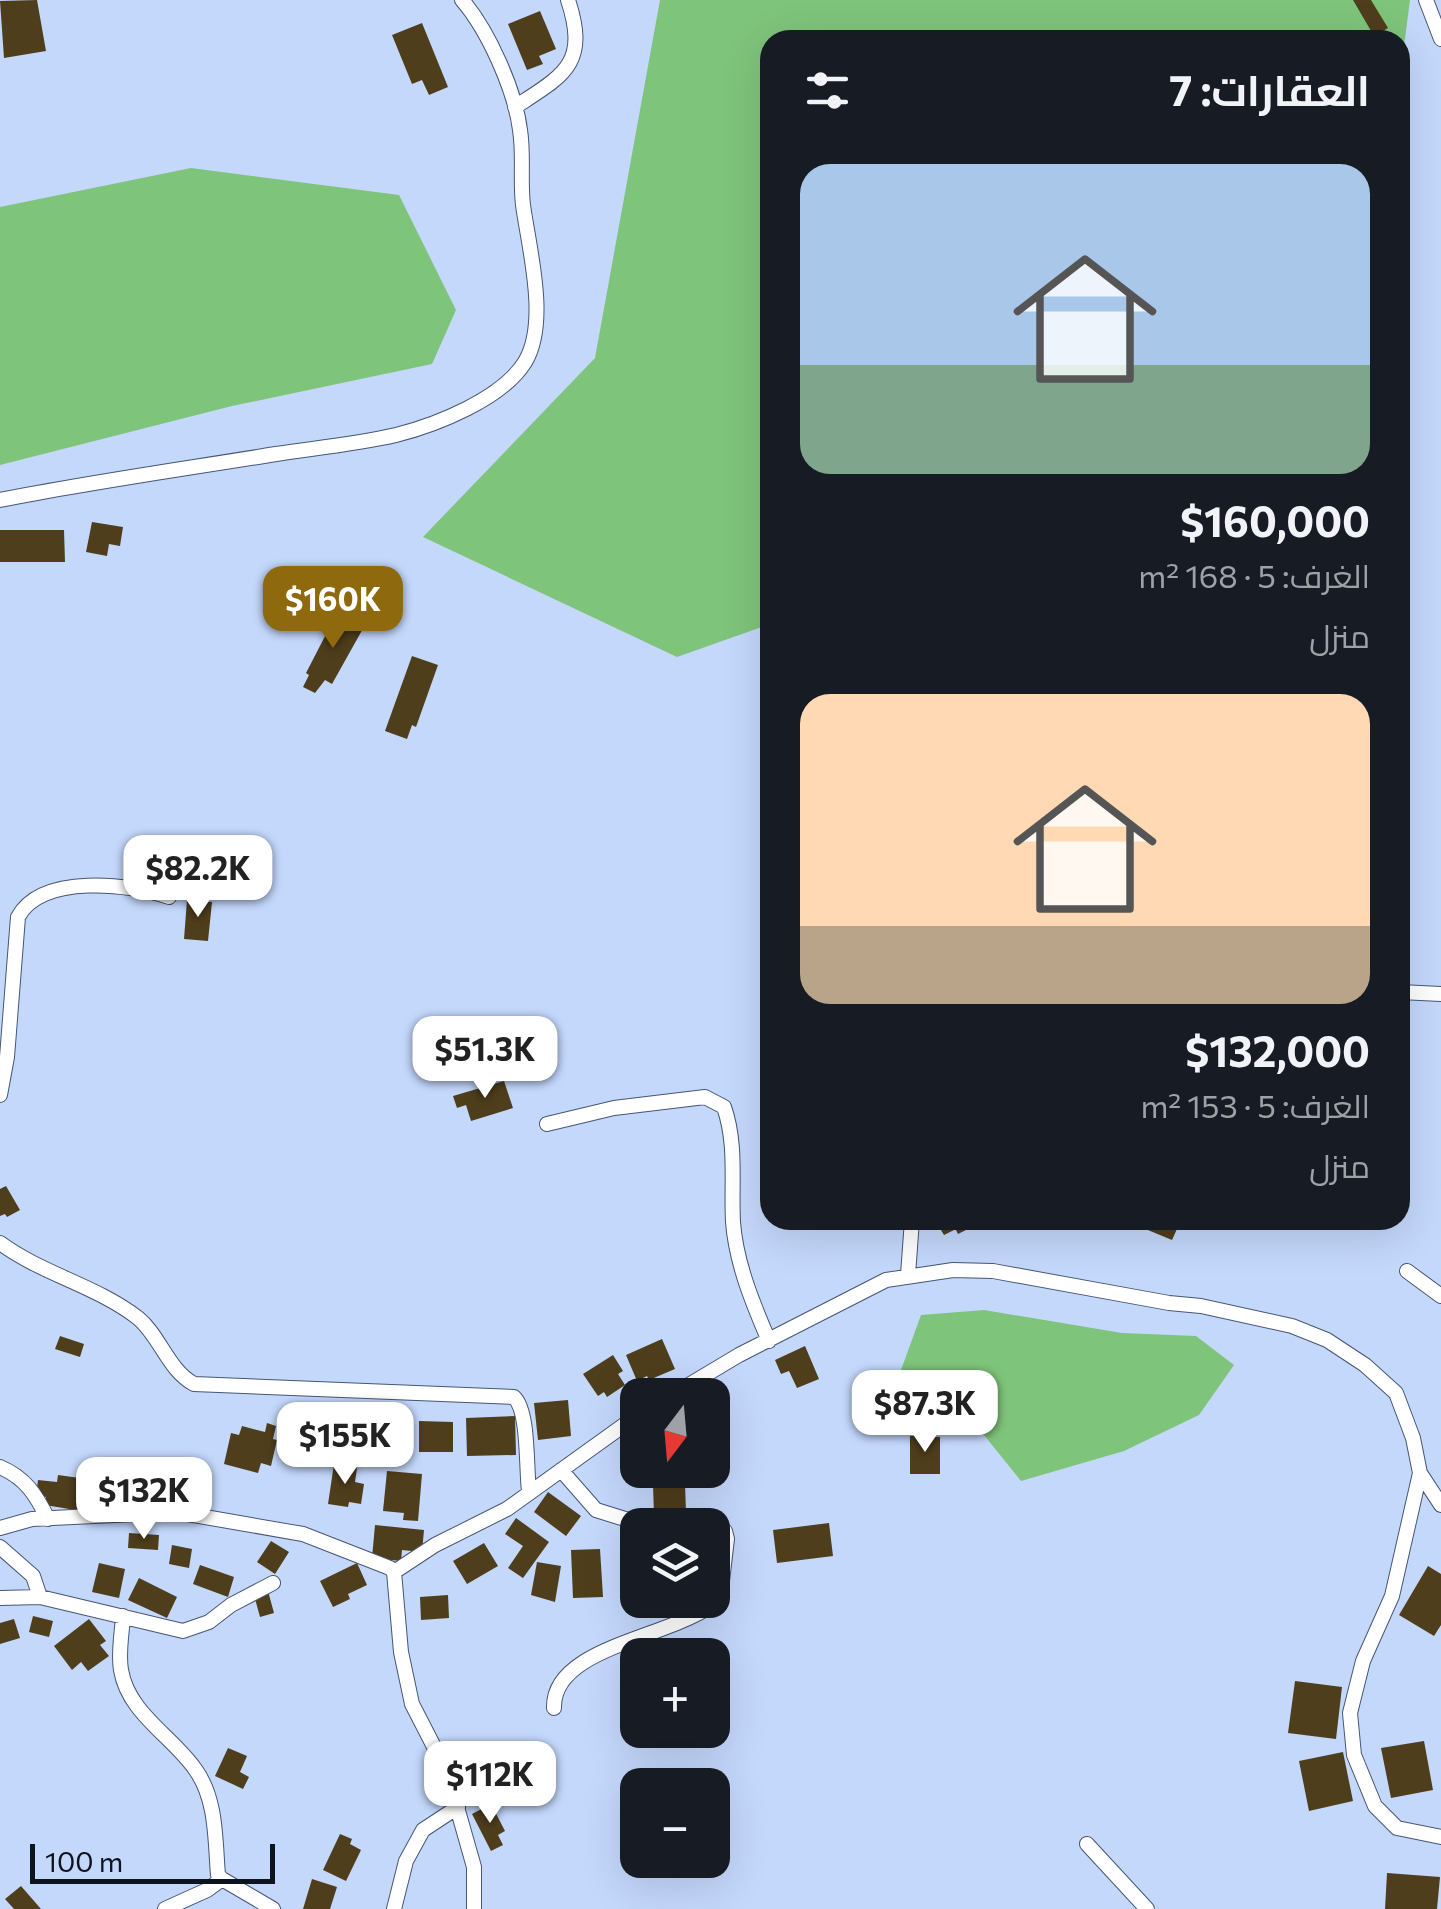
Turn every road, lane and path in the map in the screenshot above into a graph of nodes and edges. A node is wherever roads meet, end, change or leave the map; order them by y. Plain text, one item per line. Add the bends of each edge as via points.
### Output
1 (462, 0) edge
2 (568, 0) edge
3 (1426, 0) edge
4 (1441, 39) edge
5 (514, 106) junction
6 (0, 500) edge
7 (169, 897) dead end
8 (0, 932) edge
9 (16, 942) junction
10 (1410, 992) edge
11 (1441, 994) edge
12 (0, 1094) edge
13 (547, 1124) dead end
14 (911, 1230) edge
15 (0, 1243) edge
16 (1407, 1271) dead end
17 (908, 1276) junction
18 (1441, 1296) edge
19 (769, 1341) junction
20 (703, 1378) edge
21 (620, 1428) edge
22 (0, 1467) edge
23 (560, 1470) junction
24 (1420, 1473) junction
25 (529, 1490) junction
26 (1441, 1505) edge
27 (620, 1518) edge
28 (48, 1519) junction
29 (0, 1528) edge
30 (0, 1547) edge
31 (394, 1572) junction
32 (273, 1584) dead end
33 (40, 1597) junction
34 (0, 1598) edge
35 (123, 1616) junction
36 (694, 1618) edge
37 (554, 1708) dead end
38 (458, 1807) junction
39 (1441, 1837) edge
40 (1087, 1844) dead end
41 (222, 1879) junction
42 (165, 1909) edge
43 (273, 1909) edge
44 (394, 1909) edge
45 (474, 1909) edge
46 (1147, 1909) edge

1 - 5 street via 475,15
2 - 5 street via 577,48 562,75
3 - 4 street
5 - 6 street via 536,308 531,348 508,382 473,406 397,434
7 - 9 street via 142,888 51,892 20,913
8 - 9 street
9 - 12 street
10 - 11 street
13 - 19 street via 705,1097 724,1107 731,1126 734,1226 750,1298
14 - 17 street
15 - 25 street via 137,1318 194,1384 514,1397 525,1418
16 - 18 street
17 - 19 street via 886,1280
17 - 24 street via 994,1272 1292,1326 1327,1340 1396,1393
19 - 20 street
21 - 23 street
22 - 28 street via 29,1486
23 - 25 street
23 - 27 street via 596,1510
24 - 26 street
24 - 39 street via 1392,1596 1363,1661 1350,1713 1354,1756 1374,1806 1397,1828
25 - 31 street
28 - 29 street
28 - 31 street via 210,1516 303,1534
30 - 33 street via 33,1576
31 - 38 street via 412,1704
32 - 35 street via 184,1631
33 - 34 street
33 - 35 street
35 - 41 street via 120,1668 126,1688 196,1770 213,1808
36 - 37 street via 585,1660 564,1678
38 - 44 street via 424,1830 406,1861
38 - 45 street via 474,1867
40 - 46 street
41 - 42 street
41 - 43 street

